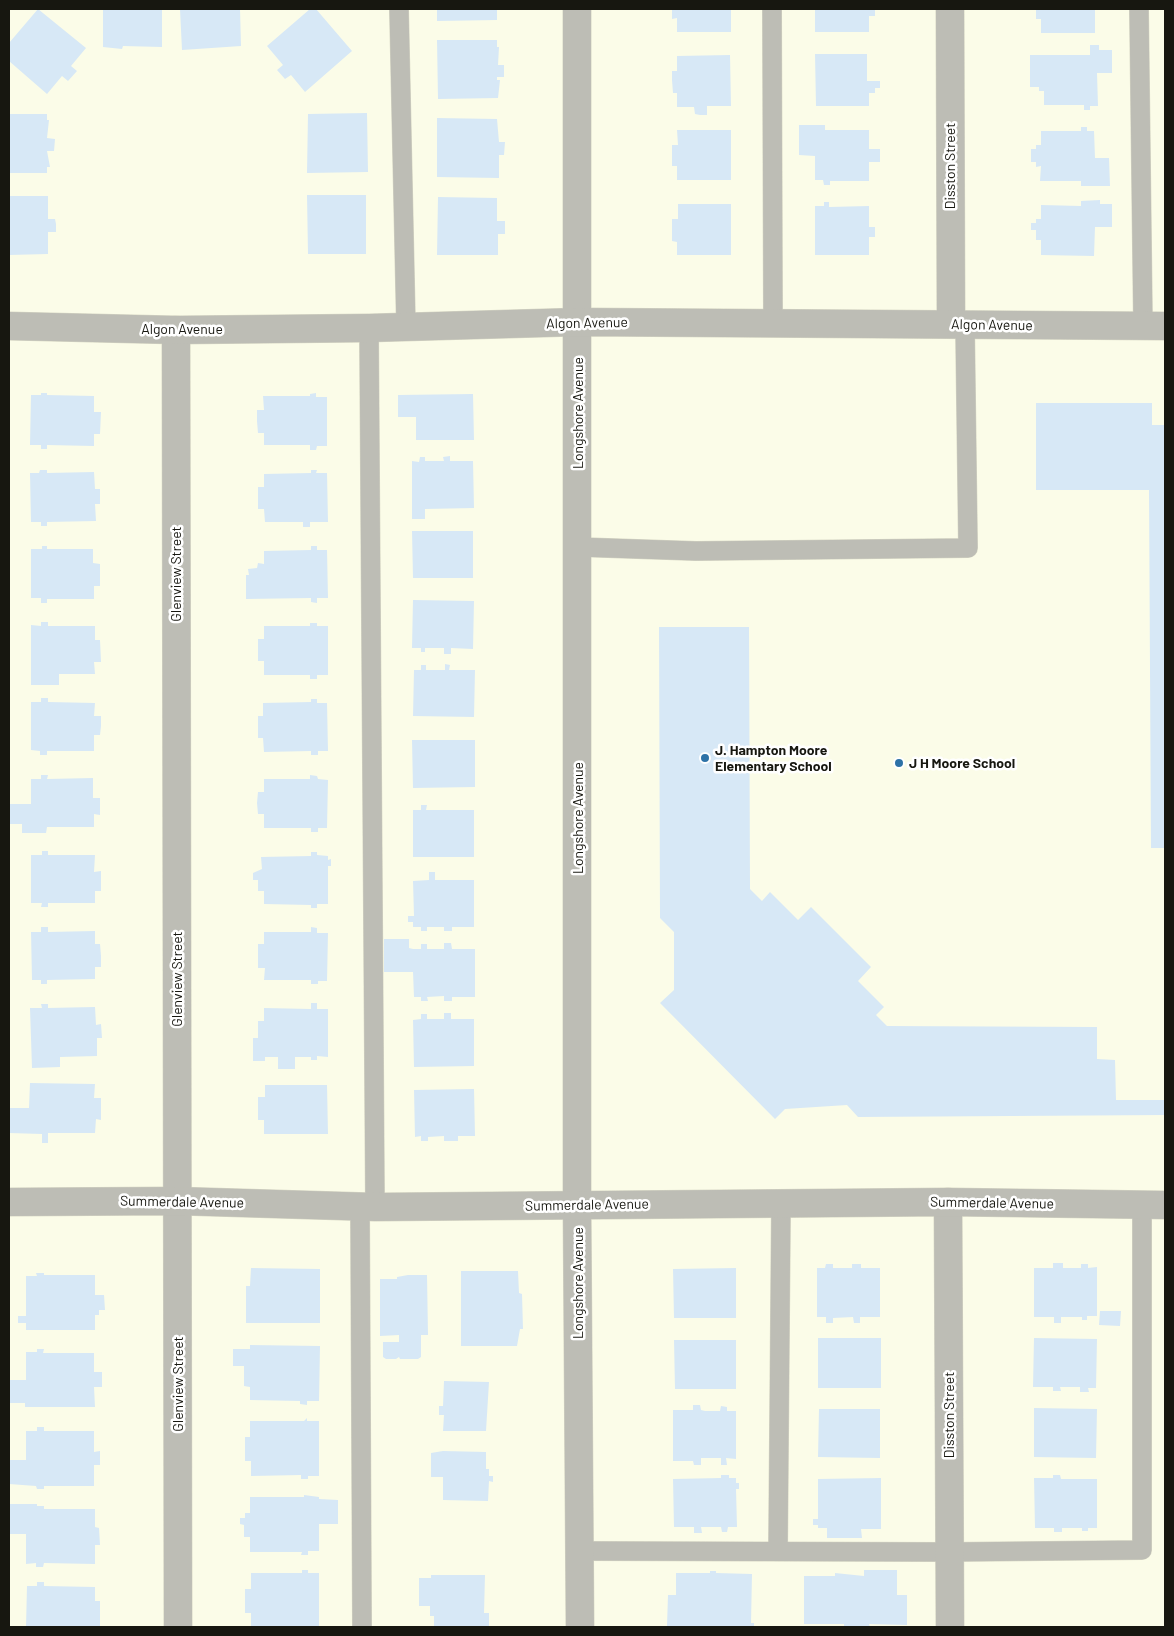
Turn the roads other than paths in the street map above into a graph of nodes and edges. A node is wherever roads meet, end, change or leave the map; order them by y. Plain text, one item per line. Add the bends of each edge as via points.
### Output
1 (399, 9) edge
2 (577, 9) edge
3 (772, 9) edge
4 (950, 9) edge
5 (1139, 9) edge
6 (578, 322) junction
7 (773, 323) junction
8 (958, 324) junction
9 (9, 326) edge
10 (1154, 326) edge
11 (369, 328) junction
12 (406, 328) junction
13 (176, 330) junction
14 (578, 547) junction
15 (178, 1201) junction
16 (9, 1202) edge
17 (948, 1202) junction
18 (781, 1203) junction
19 (577, 1204) junction
20 (1154, 1205) edge
21 (368, 1207) junction
22 (579, 1551) junction
23 (778, 1551) junction
24 (949, 1552) junction
25 (178, 1627) edge
26 (362, 1627) edge
27 (580, 1627) edge
28 (950, 1627) edge

1 - 12 lane
2 - 6 street, Longshore Avenue
3 - 7 lane
4 - 8 street, Disston Street
5 - 10 lane
6 - 7 street, Algon Avenue
6 - 12 street, Algon Avenue
6 - 14 street, Longshore Avenue
7 - 8 street, Algon Avenue
8 - 10 street, Algon Avenue
8 - 14 lane via 966,434 968,548 696,551
9 - 13 street, Algon Avenue
11 - 12 street, Algon Avenue
11 - 13 street, Algon Avenue
11 - 21 lane
13 - 15 street, Glenview Street
14 - 19 street, Longshore Avenue
15 - 16 street, Summerdale Avenue
15 - 21 street, Summerdale Avenue
15 - 25 street, Glenview Street
17 - 18 street, Summerdale Avenue
17 - 20 street, Summerdale Avenue
17 - 24 street, Disston Street
18 - 19 street, Summerdale Avenue
18 - 23 lane
19 - 21 street, Summerdale Avenue
19 - 22 street, Longshore Avenue
20 - 24 lane via 1142,1550
21 - 26 lane
22 - 23 lane
22 - 27 street, Longshore Avenue
23 - 24 lane
24 - 28 street, Disston Street

